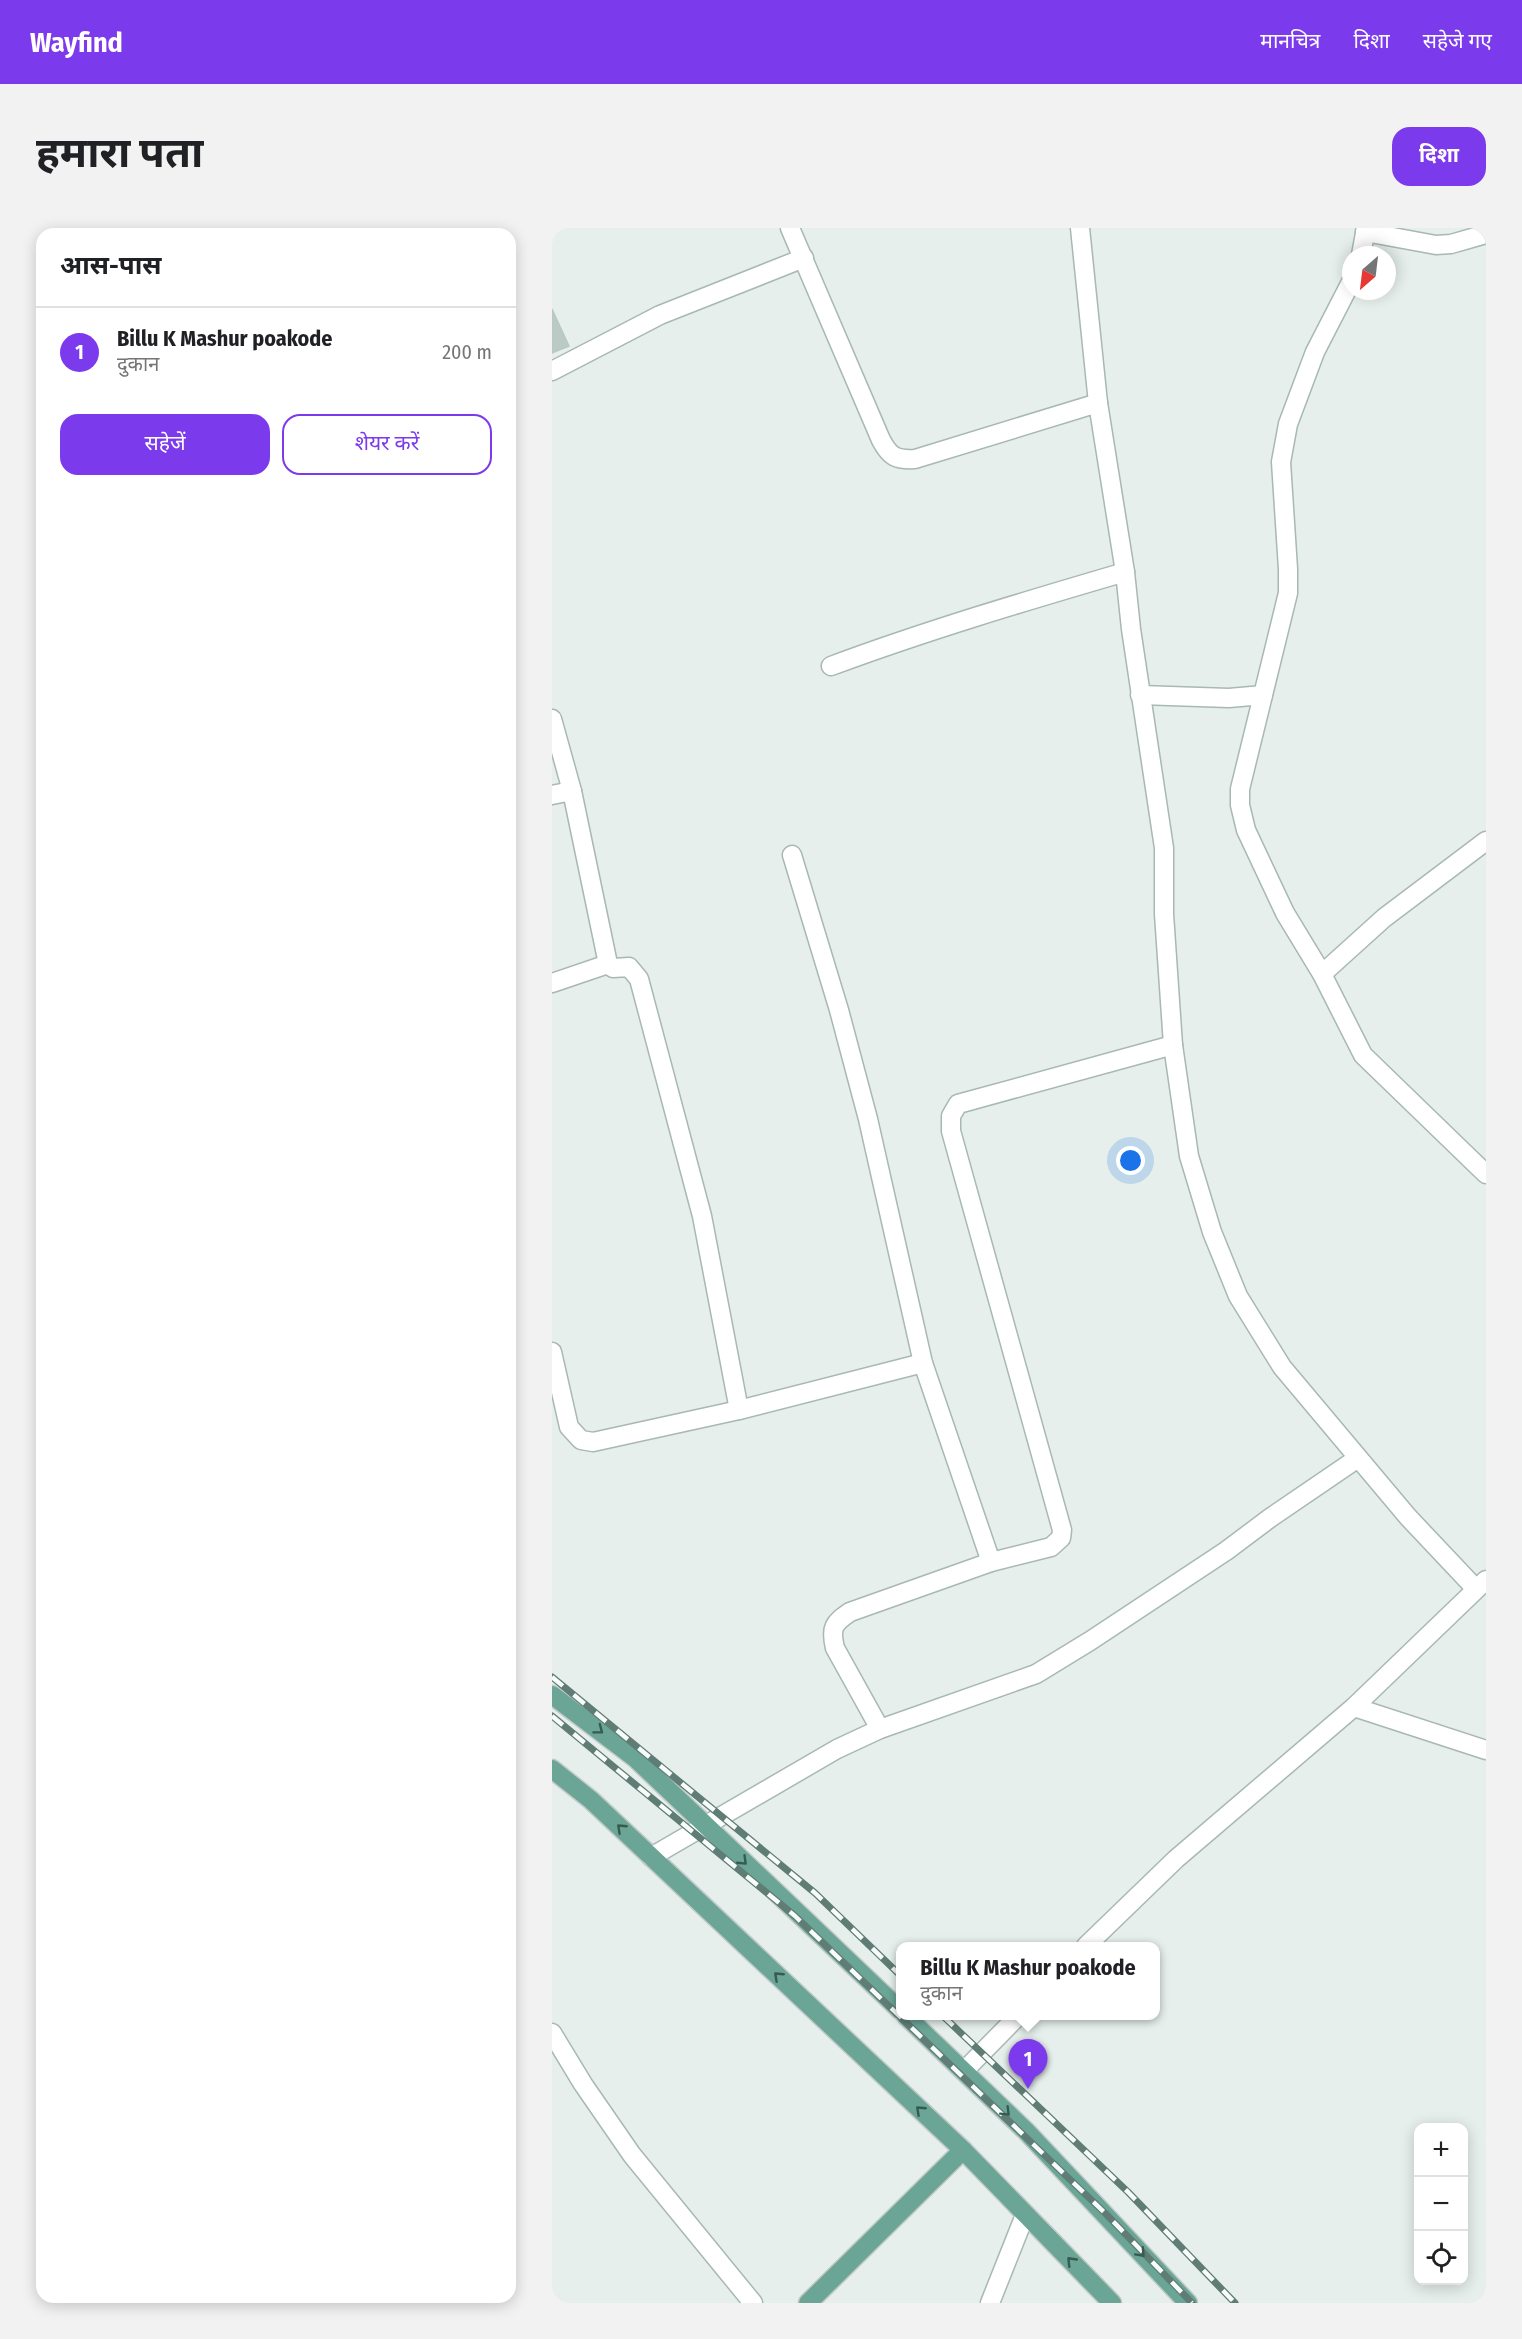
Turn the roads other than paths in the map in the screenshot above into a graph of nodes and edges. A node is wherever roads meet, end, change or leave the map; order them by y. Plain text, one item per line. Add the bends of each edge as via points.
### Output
1 (790, 228) edge
2 (1080, 228) edge
3 (1366, 230) edge
4 (1486, 234) edge
5 (1363, 246) edge
6 (804, 258) junction
7 (1342, 300) edge
8 (552, 372) edge
9 (1098, 403) junction
10 (1125, 572) junction
11 (831, 666) dead end
12 (1140, 695) junction
13 (1263, 695) junction
14 (552, 719) edge
15 (572, 791) junction
16 (552, 795) edge
17 (1486, 841) edge
18 (792, 855) dead end
19 (608, 964) junction
20 (1322, 974) junction
21 (552, 983) edge
22 (1173, 1045) junction
23 (1486, 1174) edge
24 (552, 1352) edge
25 (923, 1363) junction
26 (739, 1410) junction
27 (1358, 1458) junction
28 (991, 1562) junction
29 (1481, 1585) edge
30 (552, 1695) edge
31 (1354, 1707) junction
32 (880, 1729) junction
33 (1486, 1750) edge
34 (552, 1769) edge
35 (706, 1825) junction
36 (651, 1857) junction
37 (1091, 1942) edge
38 (896, 2006) edge
39 (910, 2020) edge
40 (1014, 2020) edge
41 (552, 2033) edge
42 (964, 2070) junction
43 (963, 2150) junction
44 (1025, 2215) junction
45 (753, 2303) edge
46 (808, 2303) edge
47 (990, 2303) edge
48 (1112, 2303) edge
49 (1188, 2303) edge

1 - 6 street
2 - 9 street
3 - 4 street via 1436,245
3 - 5 street
6 - 8 street via 660,315
6 - 9 street via 888,454 902,460 915,459
7 - 13 street via 1315,352 1288,424 1281,462 1288,593
9 - 10 street
10 - 11 street via 965,619
10 - 12 street
12 - 13 street
12 - 22 street via 1164,848 1164,915
13 - 20 street via 1240,789 1240,805 1246,830 1285,913
14 - 15 street
15 - 16 street
15 - 19 street
17 - 20 street via 1384,918
18 - 25 street via 868,1119
19 - 21 street
19 - 26 street via 613,968 629,967 639,979 702,1216
20 - 23 street via 1363,1055
22 - 27 street via 1190,1156 1212,1232 1238,1296 1282,1367
22 - 28 street via 958,1104 951,1116 951,1131 1062,1530 1061,1538 1051,1547
24 - 26 street via 569,1427 581,1440 607,1440
25 - 26 street
25 - 28 street
27 - 29 street via 1408,1516
27 - 32 street via 1226,1551 1036,1674
28 - 32 street via 850,1612 836,1622 832,1635 835,1648
29 - 31 street
30 -> 35 main road via 635,1758
31 - 33 street
31 - 37 street via 1176,1859
32 - 35 street via 837,1749
36 -> 34 main road
35 - 36 street
35 -> 38 main road
43 -> 36 main road
39 - 42 main road
40 - 42 street
41 - 45 street via 632,2155
42 -> 49 main road
43 - 44 main road
43 - 46 main road
44 - 47 street
48 -> 44 main road

